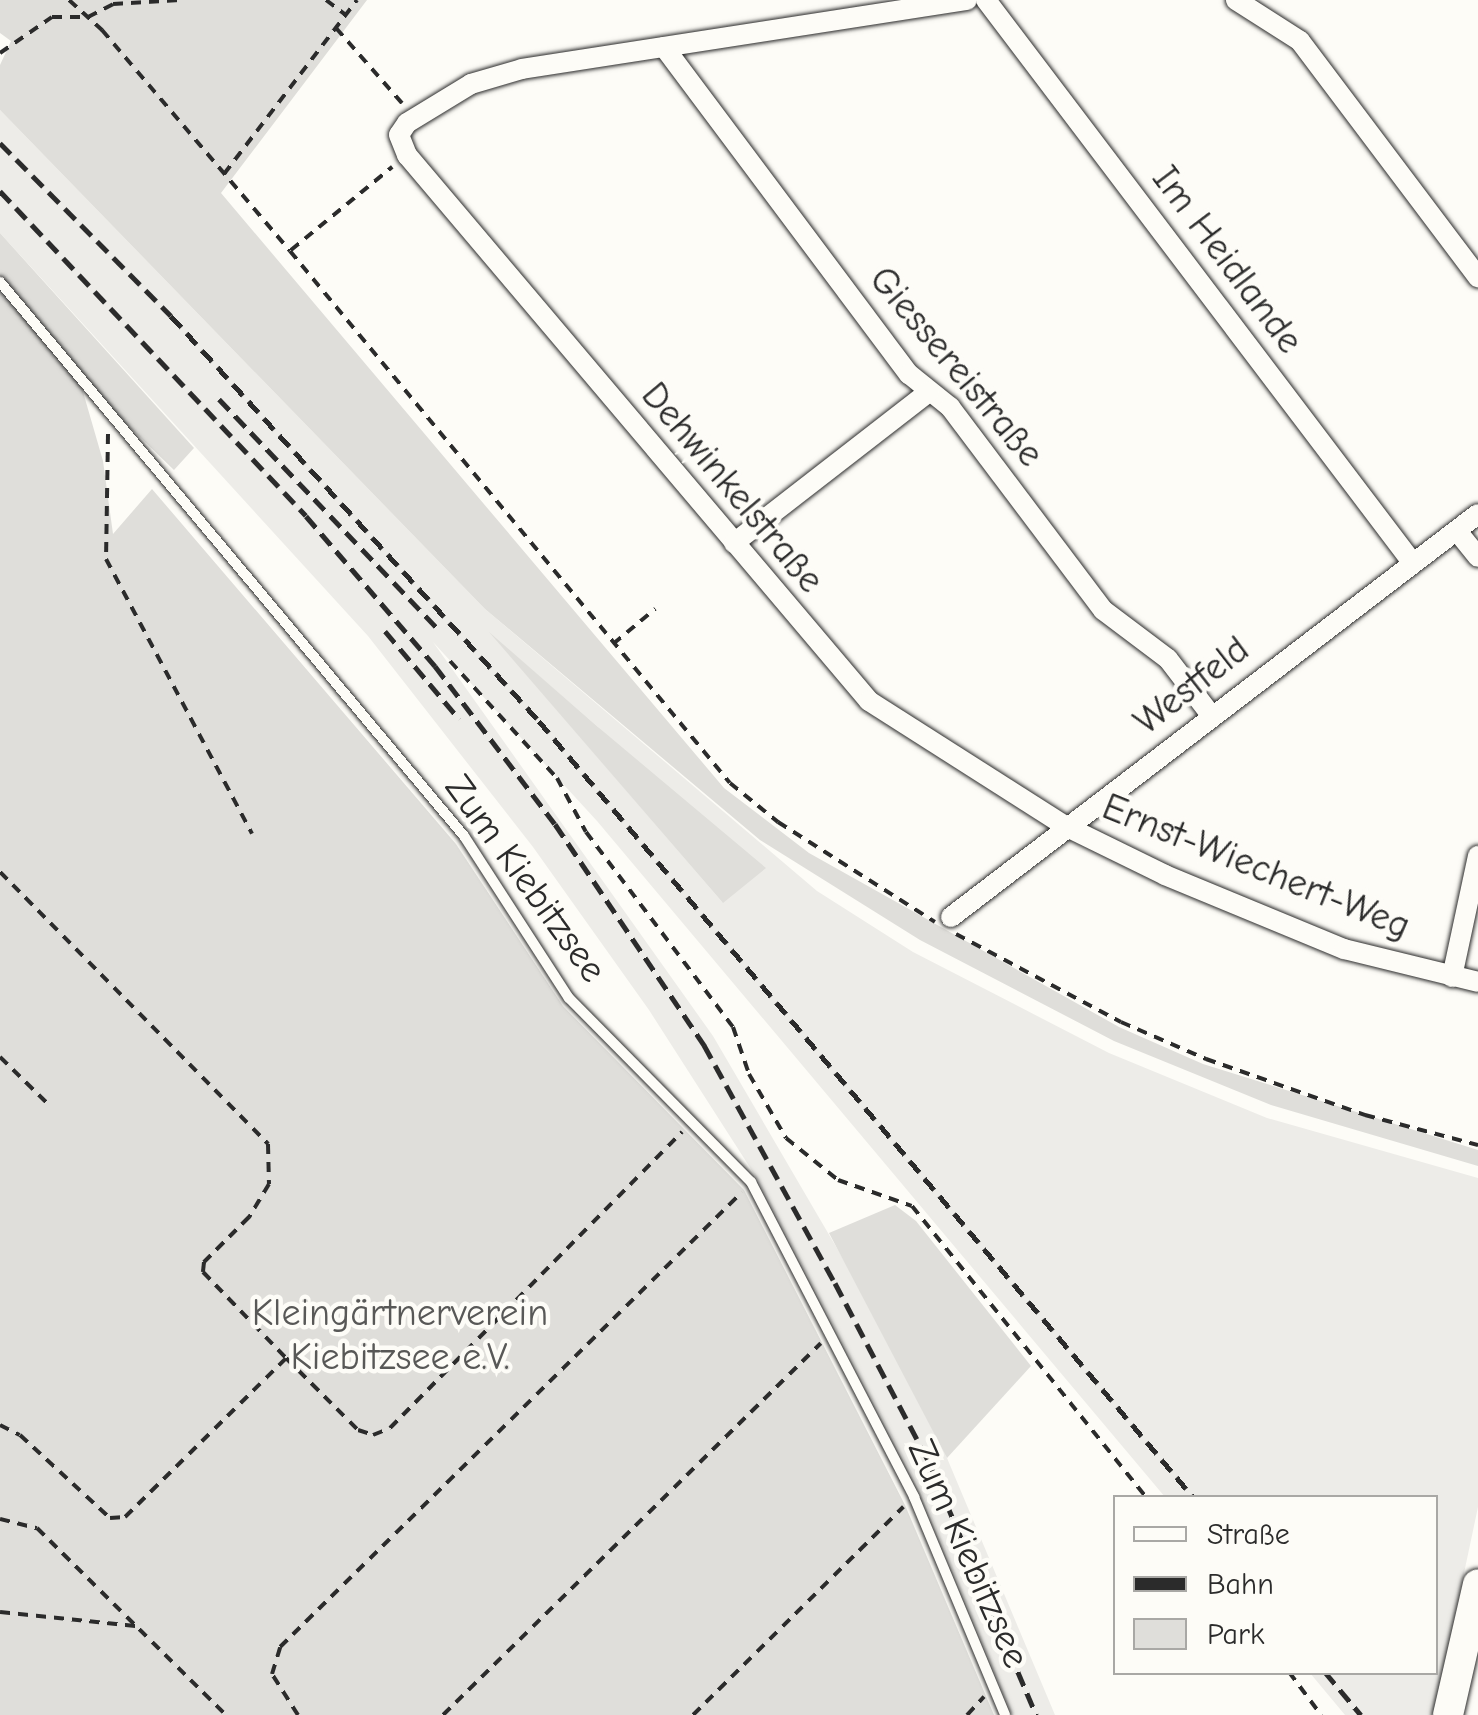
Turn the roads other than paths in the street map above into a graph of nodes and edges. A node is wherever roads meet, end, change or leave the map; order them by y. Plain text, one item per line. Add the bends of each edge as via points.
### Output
1 (967, 0) edge
2 (986, 0) edge
3 (1236, 0) edge
4 (664, 46) junction
5 (1478, 277) edge
6 (0, 282) edge
7 (929, 392) junction
8 (1478, 514) edge
9 (1457, 530) junction
10 (734, 543) junction
11 (1478, 557) edge
12 (1412, 562) junction
13 (1211, 715) junction
14 (1067, 827) junction
15 (1478, 856) edge
16 (951, 917) dead end
17 (1452, 977) junction
18 (1478, 982) edge
19 (1478, 1584) edge
20 (1472, 1648) edge
21 (1005, 1715) edge
22 (1448, 1715) edge

1 - 4 street
2 - 12 street, Im Heidlande
3 - 5 street via 1300,41
4 - 7 street, Giessereistraße
4 - 10 street, Dehwinkelstraße via 471,84 416,117 403,145
6 - 21 lane, Zum Kiebitzsee via 464,836 569,998 750,1182 914,1497
7 - 10 street
7 - 13 street, Giessereistraße via 950,407 1103,610 1168,659
8 - 9 street, Westfeld
9 - 11 street
9 - 12 street, Westfeld
10 - 14 street, Dehwinkelstraße via 869,701
12 - 13 street, Westfeld
13 - 14 street, Westfeld
14 - 16 street, Westfeld
14 - 17 street, Ernst-Wiechert-Weg via 1344,949
15 - 17 street
17 - 18 street, Ernst-Wiechert-Weg
19 - 20 street
20 - 22 street

